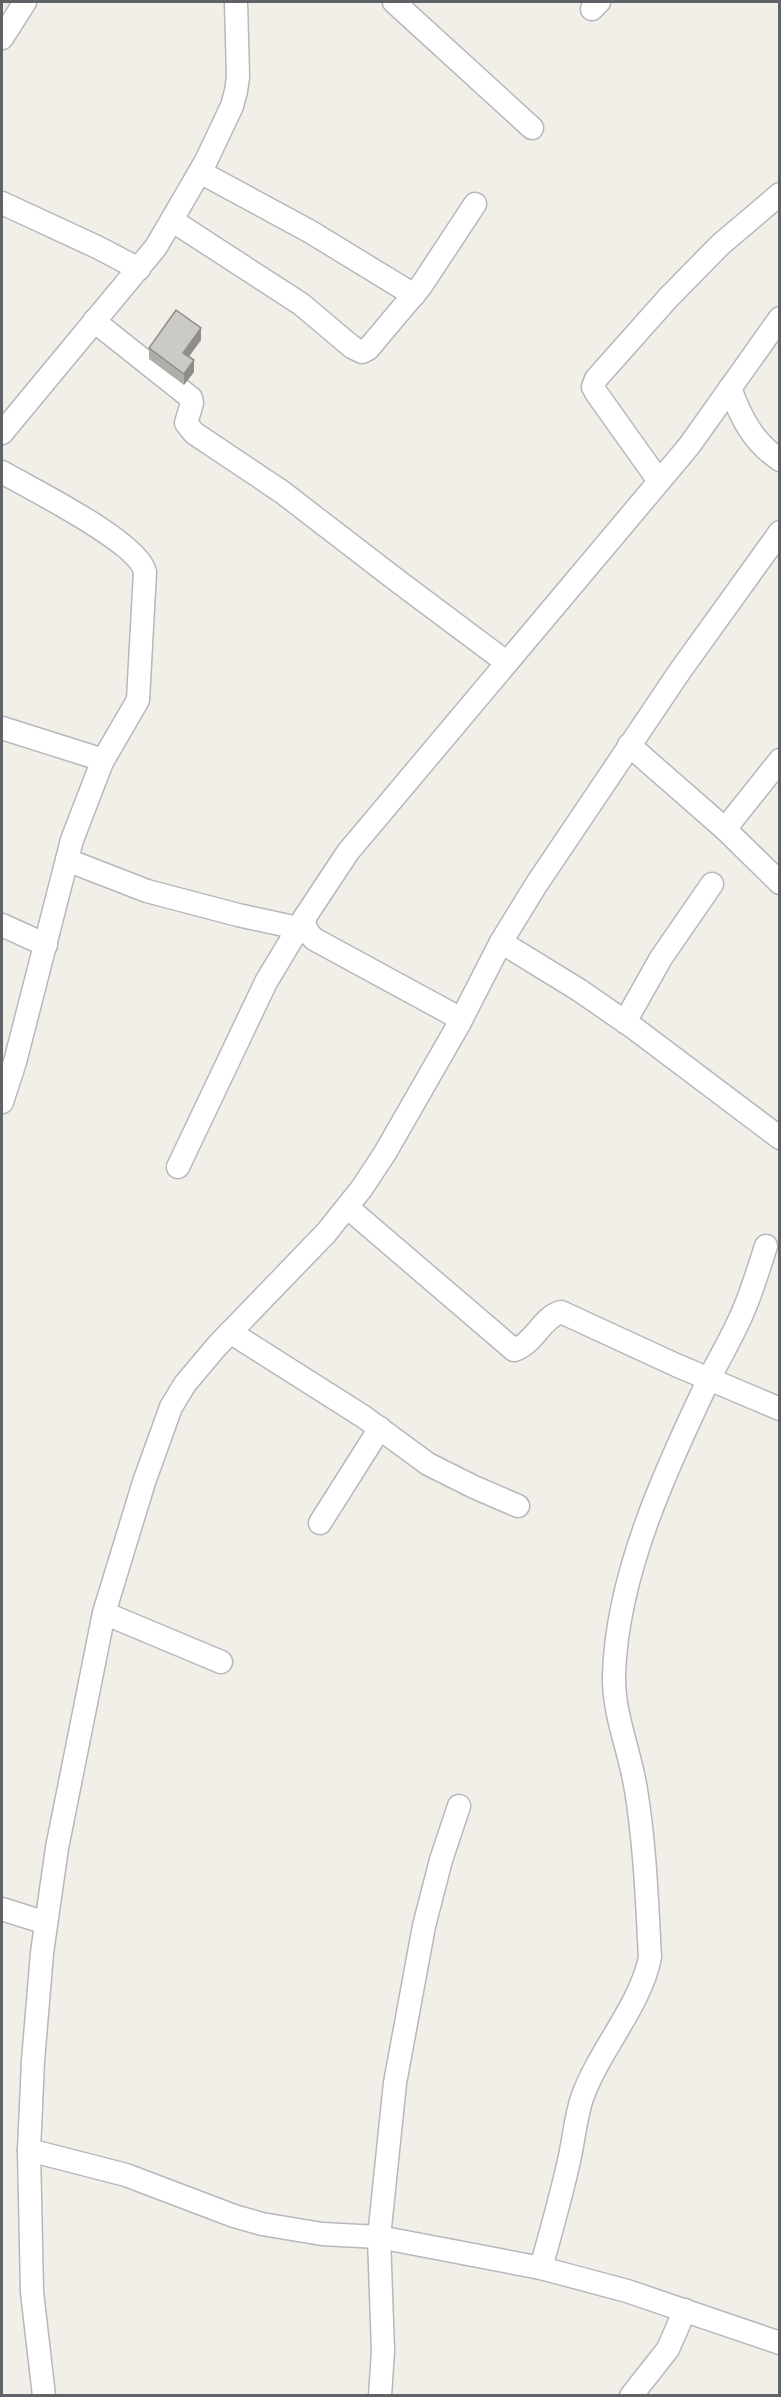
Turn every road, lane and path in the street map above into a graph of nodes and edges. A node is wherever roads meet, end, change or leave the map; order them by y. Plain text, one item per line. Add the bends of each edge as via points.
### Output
1 (25, 2) edge
2 (236, 2) edge
3 (394, 2) edge
4 (2, 38) edge
5 (532, 128) dead end
6 (200, 172) junction
7 (780, 194) edge
8 (2, 203) edge
9 (475, 204) dead end
10 (173, 221) junction
11 (139, 269) junction
12 (414, 295) junction
13 (780, 318) edge
14 (94, 321) junction
15 (730, 388) junction
16 (2, 433) edge
17 (780, 460) edge
18 (2, 472) edge
19 (659, 481) junction
20 (780, 532) edge
21 (506, 662) junction
22 (2, 728) edge
23 (629, 745) junction
24 (103, 760) junction
25 (777, 768) edge
26 (725, 829) junction
27 (67, 860) junction
28 (780, 883) edge
29 (712, 884) dead end
30 (302, 922) junction
31 (2, 925) edge
32 (501, 942) junction
33 (46, 945) junction
34 (625, 1022) junction
35 (459, 1024) junction
36 (2, 1102) edge
37 (780, 1138) edge
38 (178, 1167) dead end
39 (347, 1207) junction
40 (766, 1246) dead end
41 (230, 1332) junction
42 (709, 1379) junction
43 (780, 1409) edge
44 (380, 1428) junction
45 (518, 1506) dead end
46 (320, 1523) dead end
47 (104, 1613) junction
48 (221, 1662) dead end
49 (459, 1806) dead end
50 (2, 1909) edge
51 (46, 1923) junction
52 (29, 2150) junction
53 (379, 2237) junction
54 (541, 2268) junction
55 (685, 2310) junction
56 (780, 2343) edge
57 (44, 2396) edge
58 (380, 2396) edge
59 (630, 2396) edge

1 - 4 street
2 - 6 street via 236,91
3 - 5 street
6 - 10 street
6 - 12 street via 309,231
7 - 19 street via 713,252 596,379 593,387 597,394
8 - 11 street
9 - 12 street
10 - 11 street
10 - 12 street via 301,304 362,352
11 - 14 street
13 - 15 street
14 - 16 street
14 - 21 street via 191,398 186,423 194,433 282,492
15 - 17 street via 752,436
15 - 19 street
18 - 24 street via 122,543 144,565 138,700
19 - 21 street
20 - 23 street
21 - 30 street via 348,852
22 - 24 street
23 - 26 street
23 - 32 street
24 - 27 street via 85,801
25 - 26 street
26 - 28 street
27 - 30 street via 147,891 238,915
27 - 33 street
29 - 34 street via 661,958
30 - 35 street via 314,939 450,1013
30 - 38 street via 266,982
31 - 33 street
32 - 34 street
32 - 35 street
33 - 36 street
34 - 37 street
35 - 39 street via 385,1153
39 - 41 street
39 - 42 street via 509,1347 518,1349 561,1312
40 - 42 street via 748,1301
41 - 44 street
41 - 47 street via 185,1384 171,1407
42 - 43 street
42 - 54 street via 634,1556 617,1638 617,1710 636,1787 644,1866 650,1957 647,1974 582,2099
44 - 45 street via 428,1464
44 - 46 street
47 - 48 street
47 - 51 street
49 - 53 street via 433,1890 412,1984 395,2083
50 - 51 street
51 - 52 street
52 - 53 street via 126,2175 262,2224 322,2234
52 - 57 street via 32,2292
53 - 54 street
53 - 58 street via 383,2351
54 - 55 street
55 - 56 street
55 - 59 street via 668,2349

